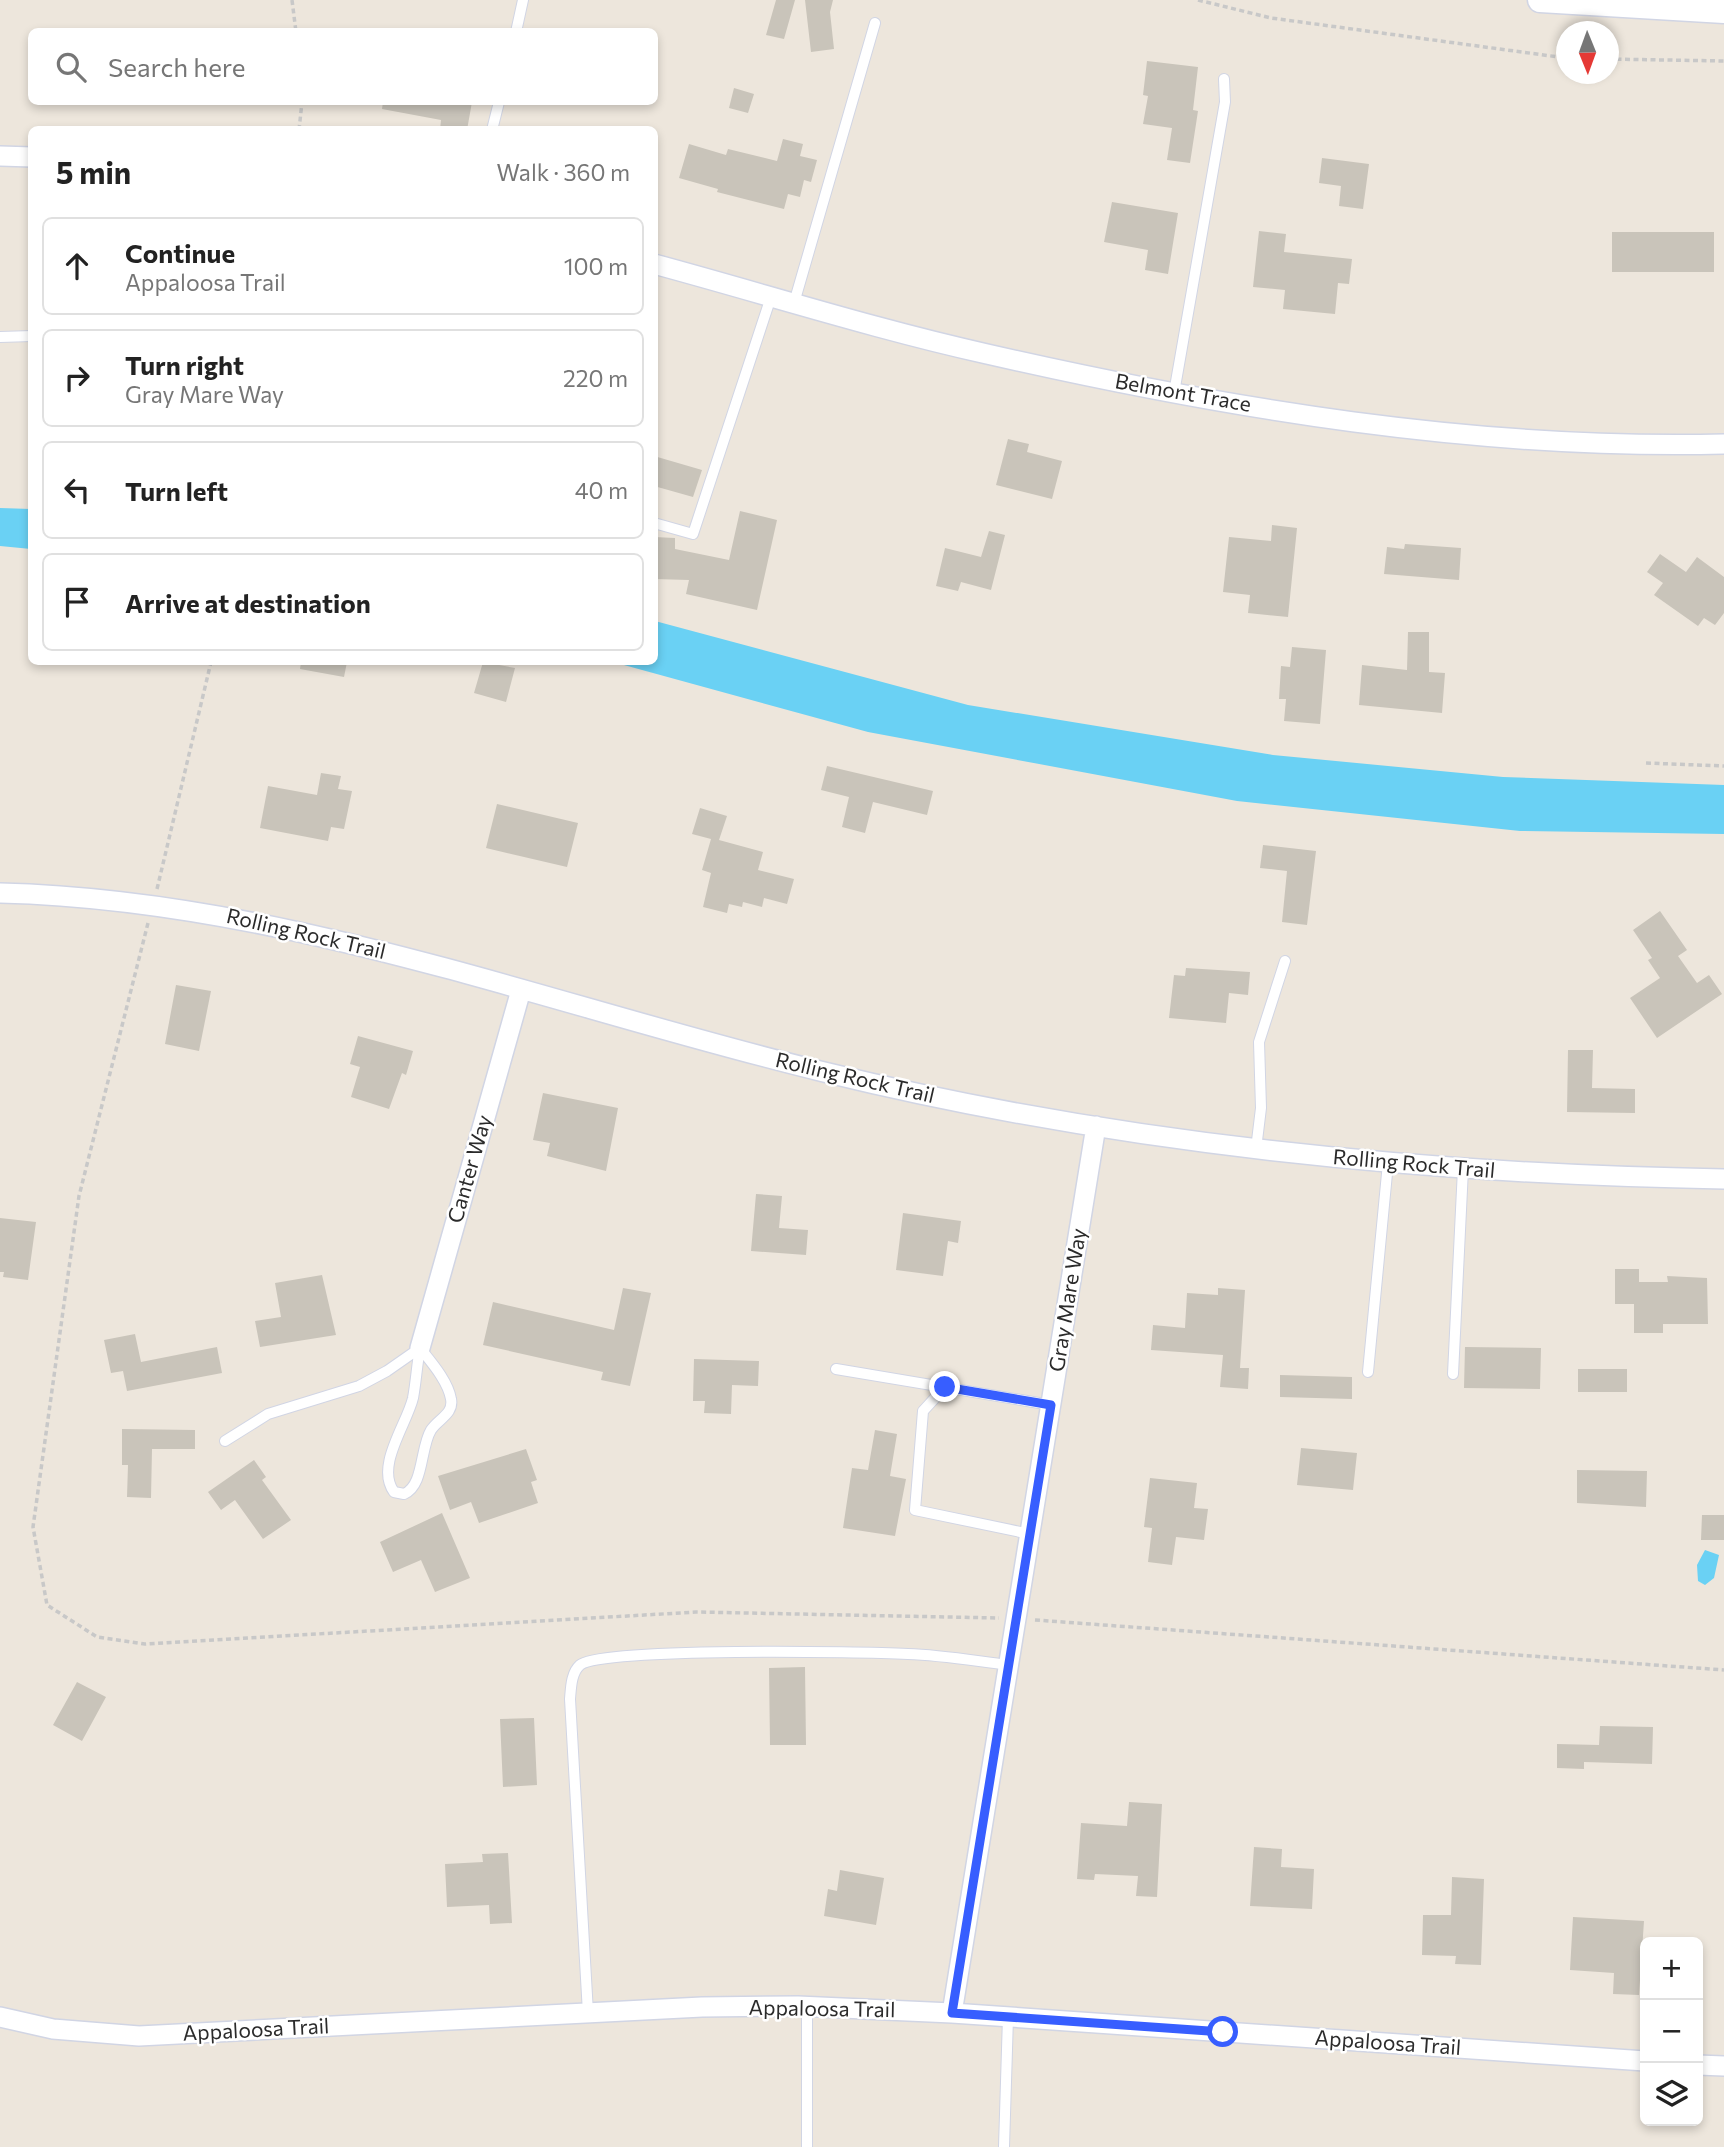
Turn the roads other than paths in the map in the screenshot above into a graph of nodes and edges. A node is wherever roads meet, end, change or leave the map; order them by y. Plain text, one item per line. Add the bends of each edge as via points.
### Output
1 (523, 0) edge
2 (1540, 0) edge
3 (1724, 10) edge
4 (875, 23) dead end
5 (517, 28) edge
6 (1224, 79) dead end
7 (498, 105) edge
8 (493, 126) edge
9 (0, 156) edge
10 (28, 157) edge
11 (658, 265) edge
12 (771, 296) junction
13 (794, 303) junction
14 (0, 337) edge
15 (28, 337) edge
16 (1174, 393) junction
17 (1724, 444) edge
18 (658, 524) edge
19 (0, 893) edge
20 (1284, 961) dead end
21 (521, 990) junction
22 (1096, 1126) junction
23 (1256, 1149) junction
24 (1388, 1163) junction
25 (1463, 1168) junction
26 (1724, 1179) edge
27 (419, 1348) junction
28 (836, 1368) dead end
29 (1368, 1372) dead end
30 (1453, 1374) dead end
31 (945, 1387) junction
32 (1051, 1405) junction
33 (225, 1441) dead end
34 (1030, 1534) junction
35 (1009, 1665) junction
36 (807, 2007) junction
37 (588, 2013) junction
38 (952, 2013) junction
39 (1008, 2017) junction
40 (1, 2020) edge
41 (1640, 2061) edge
42 (1703, 2065) edge
43 (1724, 2066) edge
44 (807, 2147) edge
45 (1004, 2147) edge

1 - 5 lane
2 - 3 street
4 - 13 lane
6 - 16 lane via 1224,102
7 - 8 lane
9 - 10 street
11 - 12 street, Belmont Trace
12 - 13 street, Belmont Trace
12 - 18 lane via 694,534
13 - 16 street, Belmont Trace via 986,354
14 - 15 lane
16 - 17 street, Belmont Trace via 1417,430 1561,441
19 - 21 street, Rolling Rock Trail via 153,905 274,924
20 - 23 lane via 1259,1042 1261,1108
21 - 22 street, Rolling Rock Trail via 829,1074
21 - 27 street, Canter Way
22 - 23 street, Rolling Rock Trail
22 - 32 street, Gray Mare Way
23 - 24 street, Rolling Rock Trail
24 - 25 street, Rolling Rock Trail
24 - 29 lane
25 - 26 street, Rolling Rock Trail
25 - 30 lane
27 - 27 lane via 436,1370 451,1405 430,1431 415,1484 404,1494 390,1486 390,1460 413,1398
27 - 33 lane via 359,1386 268,1414
28 - 31 lane
31 - 32 lane
31 - 34 lane via 923,1411 915,1510
32 - 34 street, Gray Mare Way
34 - 35 street, Gray Mare Way
35 - 37 lane via 911,1654 778,1652 616,1656 580,1665 570,1699
35 - 38 street, Gray Mare Way
36 - 37 street, Appaloosa Trail
36 - 38 street, Appaloosa Trail
36 - 44 lane
37 - 40 street, Appaloosa Trail via 139,2036
38 - 39 street, Appaloosa Trail
39 - 41 street, Appaloosa Trail
39 - 45 lane
42 - 43 street

